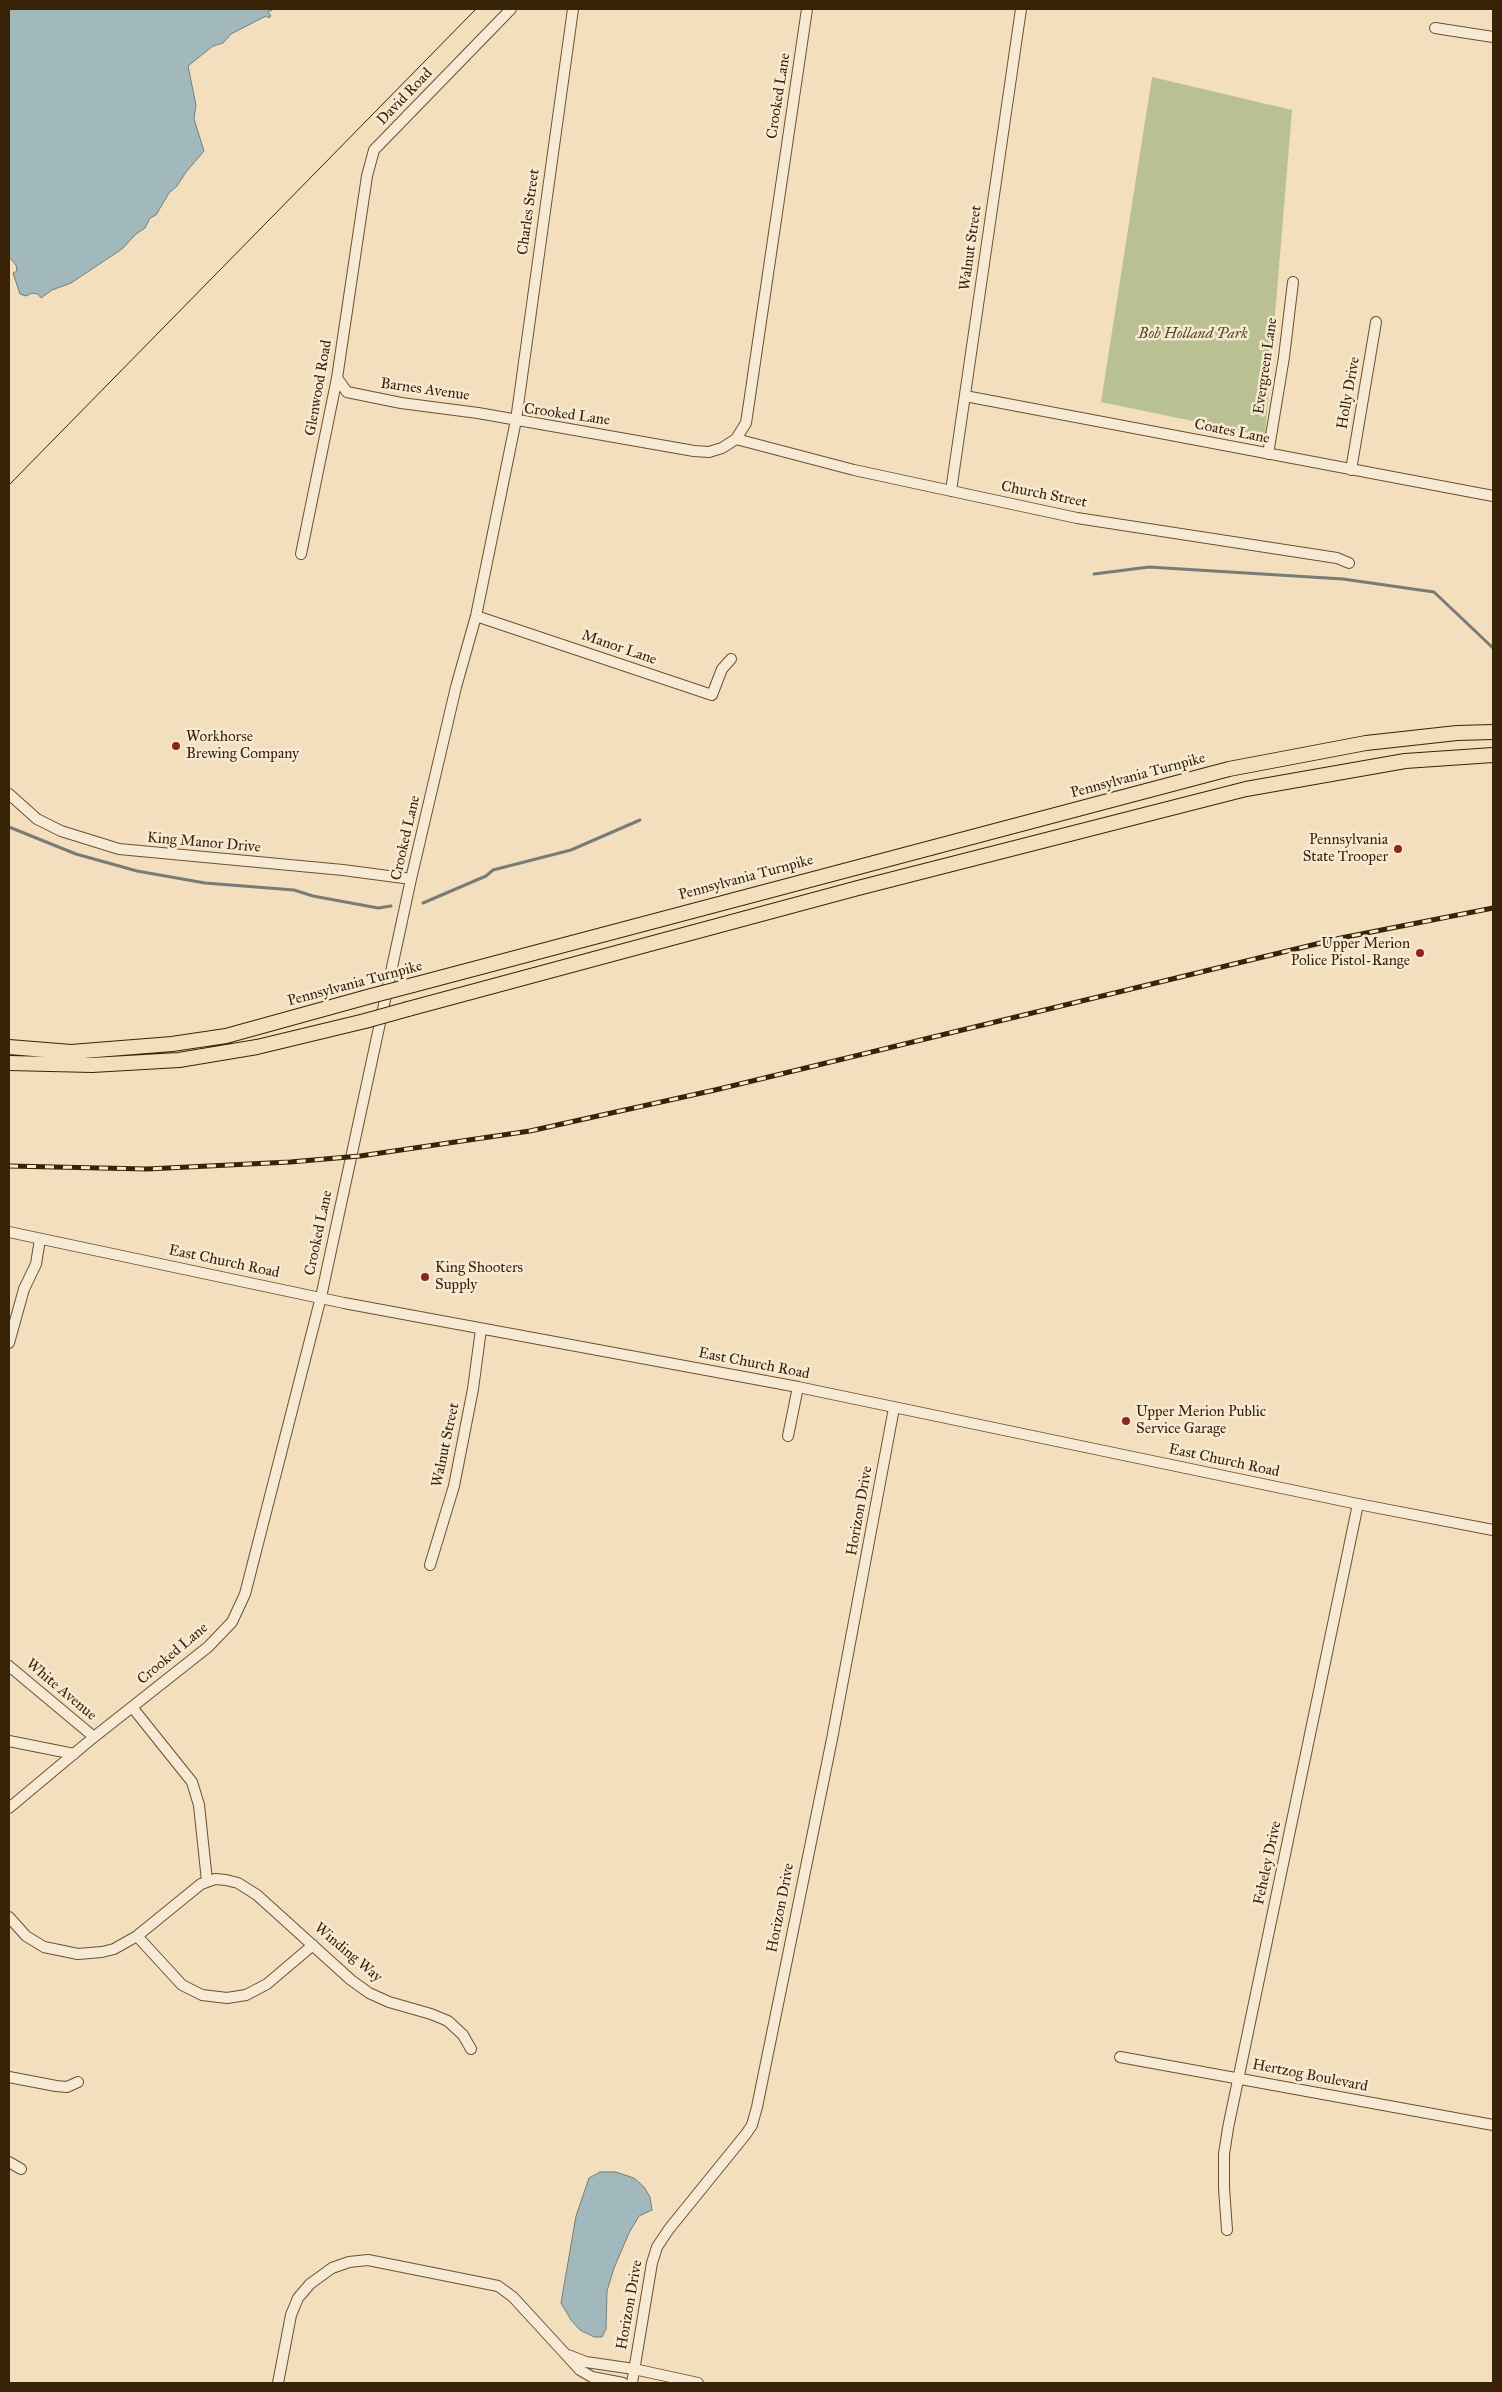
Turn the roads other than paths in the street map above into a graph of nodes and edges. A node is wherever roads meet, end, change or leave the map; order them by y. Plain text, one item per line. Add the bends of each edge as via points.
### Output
1 (511, 9) edge
2 (573, 9) edge
3 (807, 9) edge
4 (1021, 9) edge
5 (1435, 28) dead end
6 (1493, 37) edge
7 (361, 226) joint
8 (1293, 282) dead end
9 (1376, 322) dead end
10 (337, 378) junction
11 (965, 396) junction
12 (516, 420) junction
13 (736, 439) junction
14 (1268, 454) junction
15 (1351, 470) junction
16 (951, 491) junction
17 (1493, 496) edge
18 (301, 554) dead end
19 (1349, 563) dead end
20 (476, 616) junction
21 (731, 659) dead end
22 (1493, 732) edge
23 (1493, 755) edge
24 (9, 794) edge
25 (411, 880) junction
26 (9, 1047) edge
27 (9, 1063) edge
28 (9, 1232) edge
29 (40, 1239) junction
30 (321, 1297) junction
31 (481, 1329) junction
32 (9, 1344) edge
33 (798, 1387) junction
34 (894, 1408) junction
35 (788, 1436) dead end
36 (1358, 1504) junction
37 (1493, 1530) edge
38 (430, 1565) dead end
39 (9, 1666) edge
40 (132, 1707) junction
41 (94, 1737) junction
42 (9, 1741) edge
43 (74, 1754) junction
44 (9, 1808) edge
45 (207, 1881) junction
46 (9, 1917) edge
47 (137, 1936) junction
48 (313, 1945) junction
49 (471, 2049) dead end
50 (1120, 2057) dead end
51 (9, 2078) edge
52 (1239, 2078) junction
53 (78, 2082) dead end
54 (1493, 2125) edge
55 (9, 2162) edge
56 (22, 2169) dead end
57 (1227, 2230) dead end
58 (565, 2353) junction
59 (634, 2369) junction
60 (278, 2383) edge
61 (623, 2383) edge
62 (632, 2383) edge
63 (698, 2383) edge

1 - 7 street, David Road via 374,150
2 - 12 street, Charles Street
3 - 13 street, Crooked Lane via 746,423
4 - 11 street, Walnut Street
5 - 6 street
7 - 10 street, Glenwood Road
8 - 14 street, Evergreen Lane
9 - 15 street, Holly Drive
10 - 12 street, Barnes Avenue via 347,392
10 - 18 street, Glenwood Road
11 - 14 street, Coates Lane
11 - 16 street, Walnut Street
12 - 13 street, Crooked Lane via 694,451 709,452
12 - 20 street, Crooked Lane
13 - 16 street, Church Street
14 - 15 street, Coates Lane
15 - 17 street, Coates Lane
16 - 19 street, Church Street via 1077,518
20 - 21 street, Manor Lane via 712,695 722,669
20 - 25 street, Crooked Lane
22 - 26 highway, Pennsylvania Turnpike, bridge via 1366,743 1229,769 892,856 226,1036 71,1052
23 - 27 highway, bridge via 1405,761 1238,791 256,1047 179,1060 92,1065
24 - 25 street, King Manor Drive via 37,819 61,831 119,849 343,870
25 - 30 street, Crooked Lane
28 - 29 street, East Church Road
29 - 30 street, East Church Road
29 - 32 street via 36,1264 24,1289
30 - 31 street, East Church Road
30 - 40 street, Crooked Lane via 240,1608 213,1642
31 - 33 street, East Church Road
31 - 38 street, Walnut Street via 454,1486
33 - 34 street, East Church Road
33 - 35 street
34 - 36 street, East Church Road
34 - 59 street, Horizon Drive via 832,1738 756,2113 752,2126 739,2144 657,2247
36 - 37 street, East Church Road
36 - 52 street, Feheley Drive
39 - 41 street, White Avenue
40 - 41 street, Crooked Lane
40 - 45 street via 192,1782
41 - 43 street, Crooked Lane
42 - 43 street
43 - 44 street, Crooked Lane
45 - 47 street via 194,1888
45 - 48 street, Winding Way via 226,1880 252,1891
46 - 47 street via 35,1942 64,1953 102,1952
47 - 48 street via 182,1985 202,1995 227,1998 246,1995 267,1984
48 - 49 street, Winding Way via 369,1993 448,2022 463,2035
50 - 52 street, Hertzog Boulevard
51 - 53 street via 67,2087
52 - 54 street, Hertzog Boulevard
52 - 57 street, Feheley Drive via 1224,2154
55 - 56 street
58 - 59 street via 586,2362
58 - 60 street via 513,2297 498,2286 376,2260 360,2260 332,2268 310,2284 298,2298 291,2315
58 - 61 street via 576,2367 587,2374
59 - 62 street, Horizon Drive
59 - 63 street

